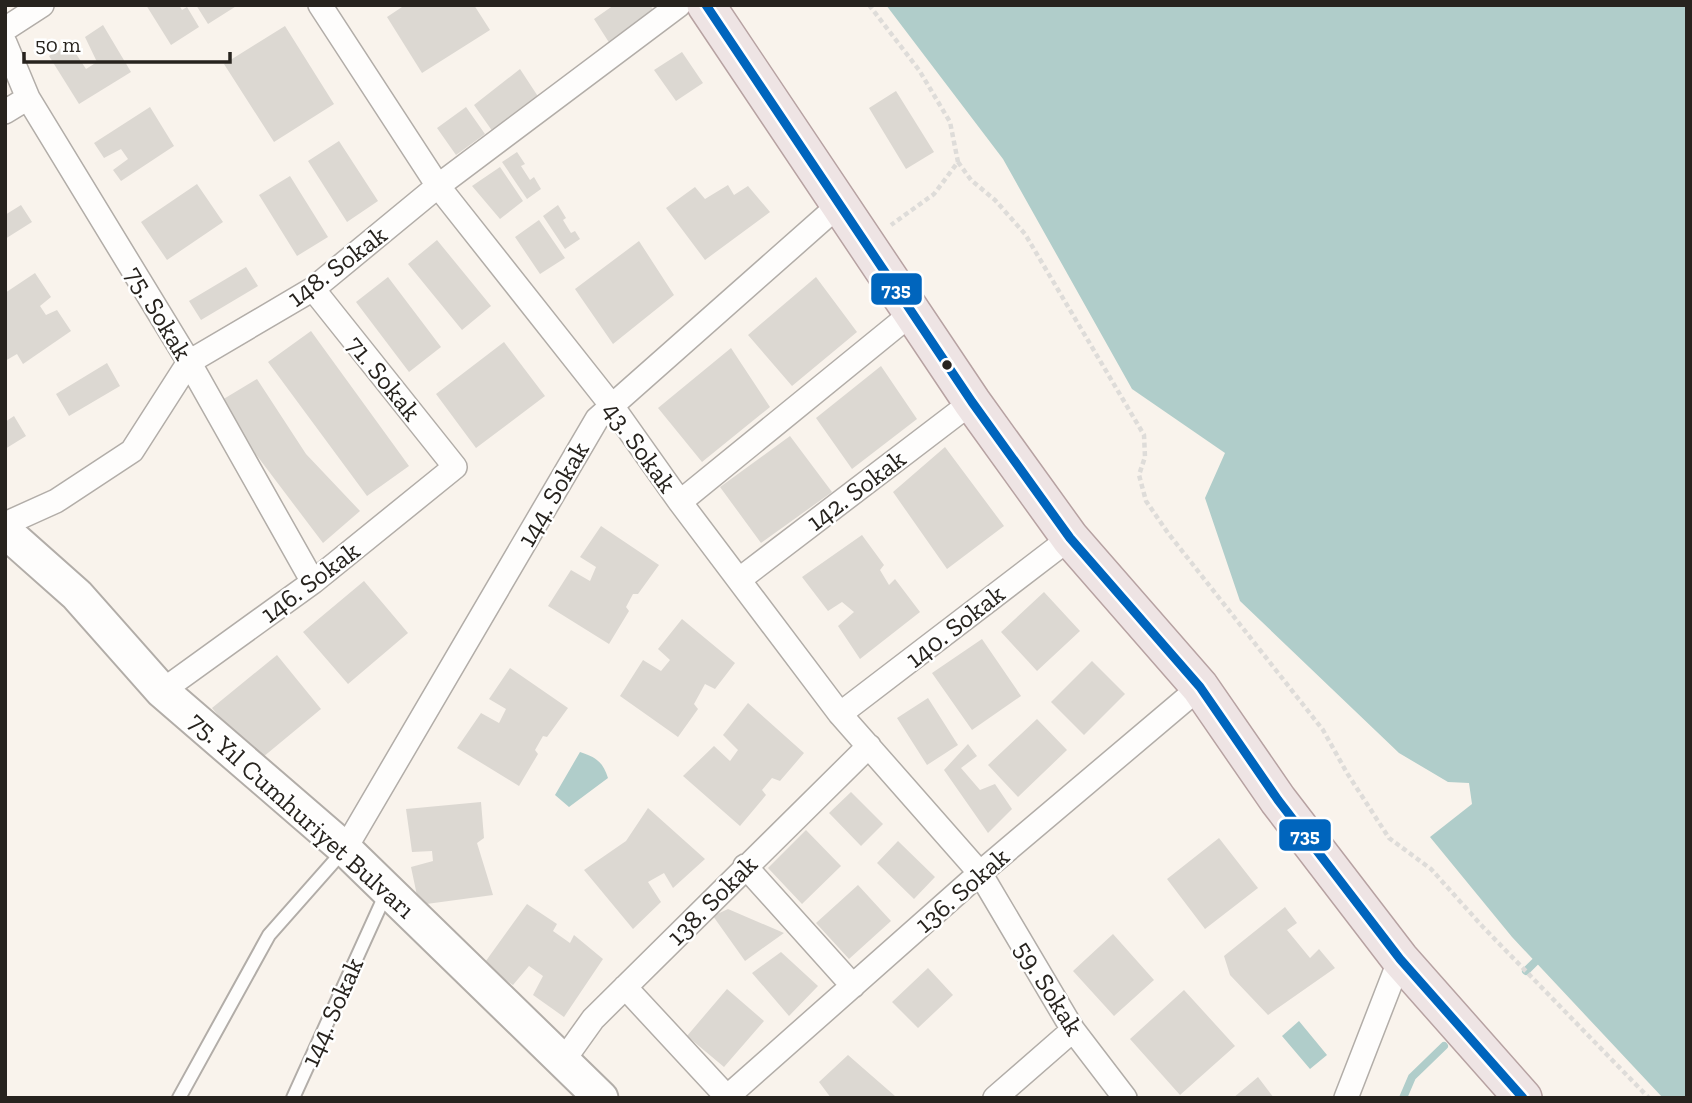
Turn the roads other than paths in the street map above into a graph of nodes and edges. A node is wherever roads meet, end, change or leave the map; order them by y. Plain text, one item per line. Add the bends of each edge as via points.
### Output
1 (41, 5) edge
2 (320, 5) edge
3 (679, 5) edge
4 (706, 5) edge
5 (5, 29) edge
6 (5, 43) edge
7 (28, 98) junction
8 (5, 112) edge
9 (438, 186) junction
10 (840, 204) junction
11 (313, 289) junction
12 (912, 313) junction
13 (189, 362) junction
14 (972, 402) junction
15 (612, 406) junction
16 (455, 467) joint
17 (680, 502) junction
18 (5, 524) edge
19 (5, 531) edge
20 (1070, 538) junction
21 (740, 579) junction
22 (313, 582) junction
23 (1200, 687) junction
24 (162, 691) junction
25 (841, 714) junction
26 (869, 746) junction
27 (345, 849) junction
28 (745, 866) junction
29 (980, 873) junction
30 (388, 888) junction
31 (1401, 959) junction
32 (853, 986) junction
33 (625, 987) junction
34 (1073, 1030) junction
35 (563, 1061) junction
36 (179, 1098) edge
37 (293, 1098) edge
38 (601, 1098) edge
39 (728, 1098) edge
40 (995, 1098) edge
41 (1125, 1098) edge
42 (1346, 1098) edge
43 (1522, 1098) edge

1 - 5 street
2 - 9 street, 43. Sokak
3 - 9 street, 148. Sokak
4 - 10 main road
6 - 7 street, 75. Sokak
7 - 8 street
7 - 13 street, 75. Sokak
9 - 11 street, 148. Sokak
9 - 15 street, 43. Sokak
10 - 12 main road
10 - 15 street, 144. Sokak
11 - 13 street, 148. Sokak
11 - 16 street, 71. Sokak
12 - 14 main road
12 - 17 street
13 - 18 street, 148. Sokak via 132,451 57,501
13 - 22 street, 75. Sokak
14 - 20 main road
14 - 21 street, 142. Sokak
15 - 17 street, 43. Sokak
15 - 27 street, 144. Sokak via 597,419
16 - 22 street, 146. Sokak
17 - 21 street, 43. Sokak
19 - 24 street, 75. Yıl Cumhuriyet Bulvarı via 77,595
20 - 23 main road
20 - 25 street, 140. Sokak
21 - 25 street, 43. Sokak
22 - 24 street, 146. Sokak
23 - 29 street, 136. Sokak
23 - 31 main road via 1278,800
24 - 27 street, 75. Yıl Cumhuriyet Bulvarı
25 - 26 street, 43. Sokak
26 - 28 street, 138. Sokak
26 - 29 street, 43. Sokak
27 - 30 street, 75. Yıl Cumhuriyet Bulvarı
27 - 36 lane via 269,935
28 - 32 street
28 - 33 street, 138. Sokak
29 - 32 street, 136. Sokak
29 - 34 street, 59. Sokak
30 - 35 street, 75. Yıl Cumhuriyet Bulvarı
30 - 37 lane, 144. Sokak
31 - 42 street
31 - 43 main road
32 - 39 street, 136. Sokak
33 - 35 street, 138. Sokak via 593,1019
33 - 39 street
34 - 40 street
34 - 41 street, 59. Sokak
35 - 38 street, 75. Yıl Cumhuriyet Bulvarı

